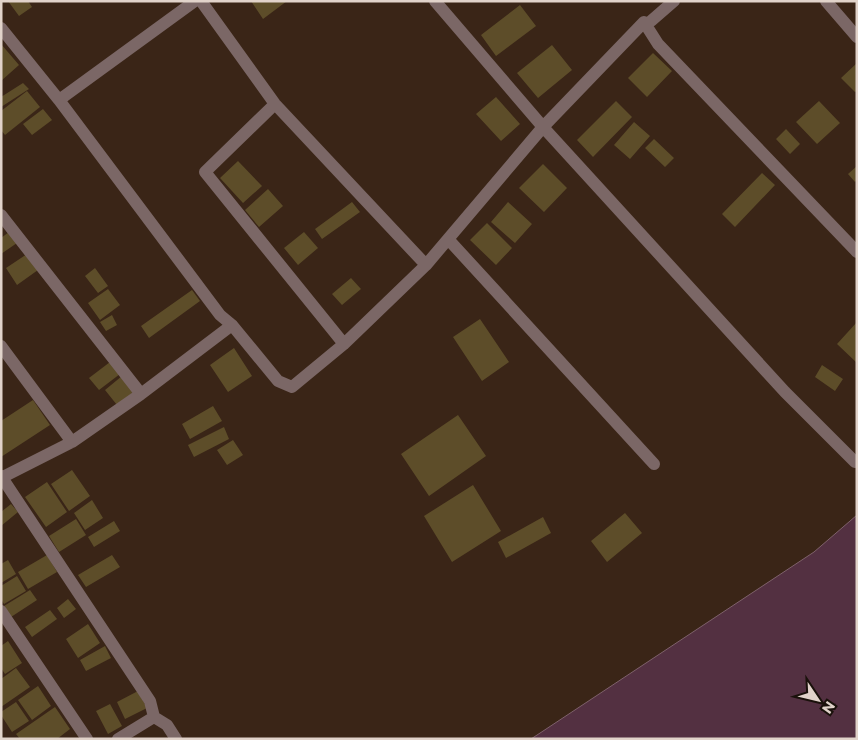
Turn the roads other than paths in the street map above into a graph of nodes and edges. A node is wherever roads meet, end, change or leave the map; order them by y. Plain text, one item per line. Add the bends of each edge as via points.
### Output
1 (195, 1) edge
2 (201, 1) edge
3 (435, 1) edge
4 (674, 1) edge
5 (826, 1) edge
6 (651, 21) dead end
7 (1, 28) edge
8 (857, 37) edge
9 (59, 100) junction
10 (276, 104) junction
11 (543, 127) junction
12 (1, 215) edge
13 (448, 239) junction
14 (857, 252) edge
15 (426, 265) junction
16 (232, 325) junction
17 (344, 344) junction
18 (1, 346) edge
19 (141, 394) junction
20 (72, 442) junction
21 (856, 462) dead end
22 (654, 464) dead end
23 (2, 477) edge
24 (1, 612) edge
25 (154, 717) junction
26 (87, 739) edge
27 (118, 739) edge
28 (176, 739) edge

1 - 9 street
2 - 10 street
3 - 11 street
4 - 6 street
5 - 8 street
7 - 9 street
9 - 16 street via 220,315
10 - 15 street
10 - 17 street via 205,172
11 - 13 street
11 - 14 street via 644,22 658,44
11 - 21 street via 785,392
12 - 19 street
13 - 15 street
13 - 22 street
15 - 17 street
16 - 17 street via 278,381 292,388
16 - 19 street
18 - 20 street
19 - 20 street
20 - 23 street
23 - 25 street via 150,701
24 - 26 street
25 - 27 street
25 - 28 street via 167,726

